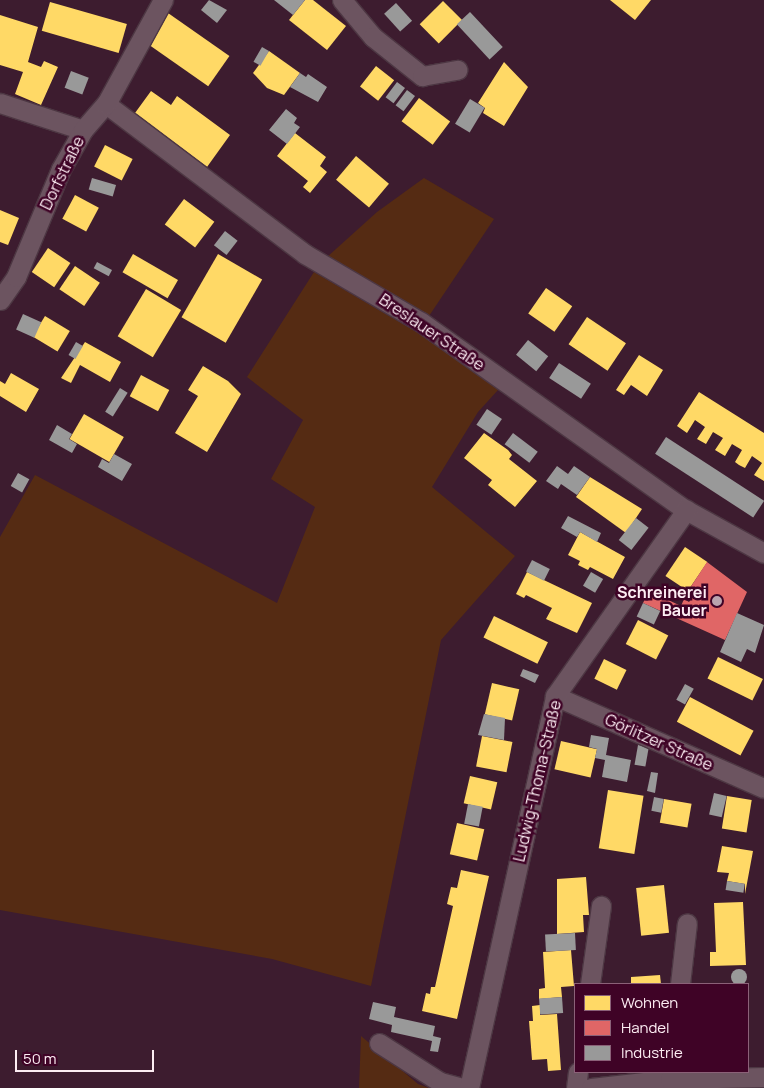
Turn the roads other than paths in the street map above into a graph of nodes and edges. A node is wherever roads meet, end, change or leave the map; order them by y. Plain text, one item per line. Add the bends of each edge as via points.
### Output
1 (163, 0) edge
2 (342, 0) edge
3 (457, 70) dead end
4 (0, 103) edge
5 (106, 104) junction
6 (83, 130) junction
7 (0, 300) edge
8 (686, 510) junction
9 (764, 553) edge
10 (555, 696) junction
11 (764, 788) edge
12 (600, 906) dead end
13 (687, 923) dead end
14 (590, 983) edge
15 (680, 983) edge
16 (379, 1043) dead end
17 (578, 1073) edge
18 (670, 1075) edge
19 (764, 1077) edge
20 (462, 1088) edge
21 (469, 1088) edge
22 (576, 1088) edge
23 (591, 1088) edge

1 - 5 street, Dorfstraße
2 - 3 street via 373,36 422,76
4 - 6 street
5 - 6 street, Dorfstraße
5 - 8 street, Breslauer Straße via 304,254 421,322
6 - 7 street, Dorfstraße via 61,169 16,277
8 - 9 street, Breslauer Straße
8 - 10 street, Ludwig-Thoma-Straße
10 - 11 street, Görlitzer Straße
10 - 21 street, Ludwig-Thoma-Straße
12 - 14 street
13 - 15 street
16 - 20 street via 440,1082
17 - 22 street
18 - 19 street
18 - 23 street

